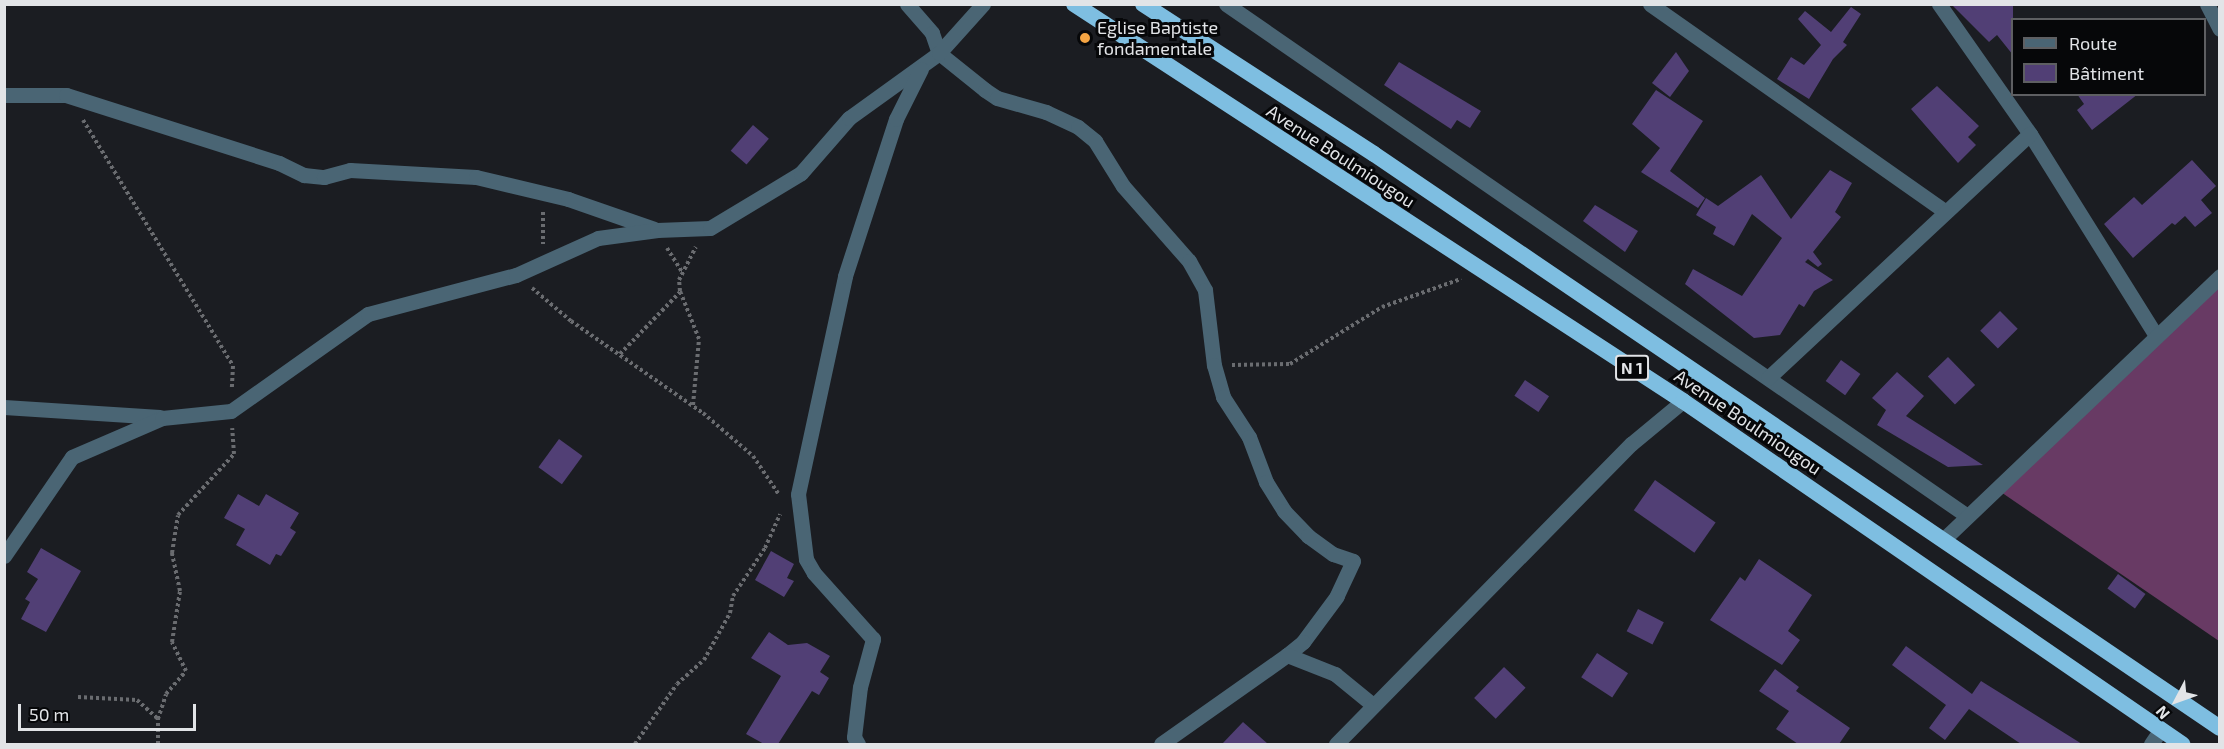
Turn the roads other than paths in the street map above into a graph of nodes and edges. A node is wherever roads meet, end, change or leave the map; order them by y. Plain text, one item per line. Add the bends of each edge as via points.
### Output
1 (907, 4) edge
2 (983, 4) edge
3 (1074, 4) edge
4 (1143, 4) edge
5 (1226, 4) edge
6 (1650, 4) edge
7 (1939, 4) edge
8 (2207, 4) edge
9 (2220, 29) edge
10 (939, 53) junction
11 (922, 67) junction
12 (4, 95) edge
13 (2030, 134) junction
14 (1944, 210) junction
15 (657, 230) junction
16 (2220, 276) edge
17 (2156, 336) junction
18 (1768, 378) junction
19 (1683, 401) junction
20 (4, 407) edge
21 (162, 418) junction
22 (1966, 515) junction
23 (1945, 538) junction
24 (4, 556) edge
25 (1287, 655) junction
26 (1373, 705) junction
27 (2220, 728) edge
28 (2161, 729) junction
29 (858, 744) edge
30 (1161, 744) edge
31 (1336, 744) edge
32 (2151, 744) edge
33 (2182, 744) edge

1 - 10 street via 932,33
2 - 10 street
3 - 19 highway, Avenue Boulmiougou / N 1
4 - 23 highway, Avenue Boulmiougou / N 1 via 1374,154
5 - 18 street
6 - 14 street
7 - 13 street
8 - 9 street
10 - 11 street
10 - 25 street via 997,98 1046,111 1078,127 1095,141 1123,186 1189,261 1205,290 1214,365 1223,397 1249,437 1266,482 1284,511 1317,542 1353,561 1337,596 1303,642
11 - 15 street via 849,118 801,172 710,228
11 - 29 street via 896,119 845,276 798,494 806,559 873,639 860,687 854,737
12 - 15 street via 66,95 279,163 304,175 324,177 350,170 381,174 424,171 476,177
13 - 14 street
13 - 17 street
14 - 18 street
15 - 21 street via 598,238 516,275 368,314 231,411
16 - 17 street
17 - 22 street
18 - 22 street
19 - 26 street via 1631,444
19 - 28 highway, Avenue Boulmiougou / N 1
20 - 21 street
21 - 24 street via 72,457
22 - 23 street
23 - 27 highway, Avenue Boulmiougou / N 1
25 - 26 street via 1335,674
25 - 30 street
26 - 31 street
28 - 32 street
28 - 33 highway, Avenue Boulmiougou / N 1

